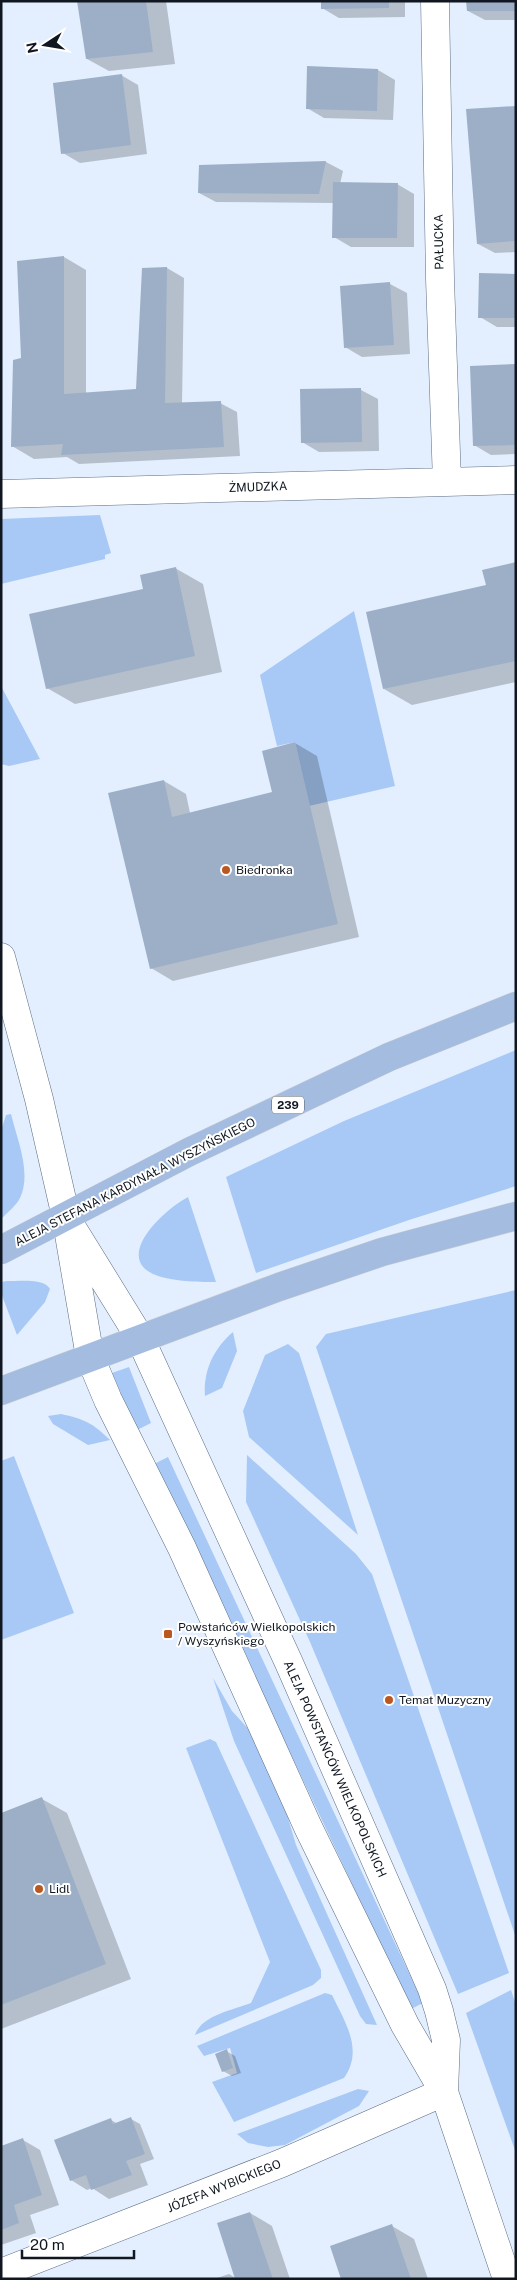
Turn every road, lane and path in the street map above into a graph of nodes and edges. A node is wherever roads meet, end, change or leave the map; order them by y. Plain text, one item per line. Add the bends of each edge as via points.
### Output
1 (435, 1) edge
2 (516, 480) edge
3 (447, 482) junction
4 (1, 494) edge
5 (1, 957) edge
6 (516, 1006) edge
7 (516, 1216) edge
8 (66, 1217) junction
9 (1, 1250) edge
10 (140, 1338) junction
11 (90, 1357) junction
12 (1, 1391) edge
13 (444, 2092) junction
14 (5, 2275) edge
15 (508, 2279) edge

1 - 3 street, PAŁUCKA
2 - 3 street, ŻMUDZKA
3 - 4 street, ŻMUDZKA
5 - 8 street, ALEJA POWSTAŃCÓW WIELKOPOLSKICH
6 - 8 main road, ALEJA STEFANA KARDYNAŁA WYSZYŃSKIEGO / 239 via 389,1057 189,1152
7 - 10 main road via 382,1252
8 - 9 main road, ALEJA STEFANA KARDYNAŁA WYSZYŃSKIEGO / 239
8 - 10 street, ALEJA POWSTAŃCÓW WIELKOPOLSKICH
8 - 11 street, ALEJA POWSTAŃCÓW WIELKOPOLSKICH
10 - 11 main road
10 - 13 street, ALEJA POWSTAŃCÓW WIELKOPOLSKICH via 289,1663 432,1989 446,2040
11 - 12 main road
11 - 13 street, ALEJA POWSTAŃCÓW WIELKOPOLSKICH via 182,1548 308,1827 405,2025
13 - 14 street, JÓZEFA WYBICKIEGO via 282,2163
13 - 15 street, ALEJA POWSTAŃCÓW WIELKOPOLSKICH

